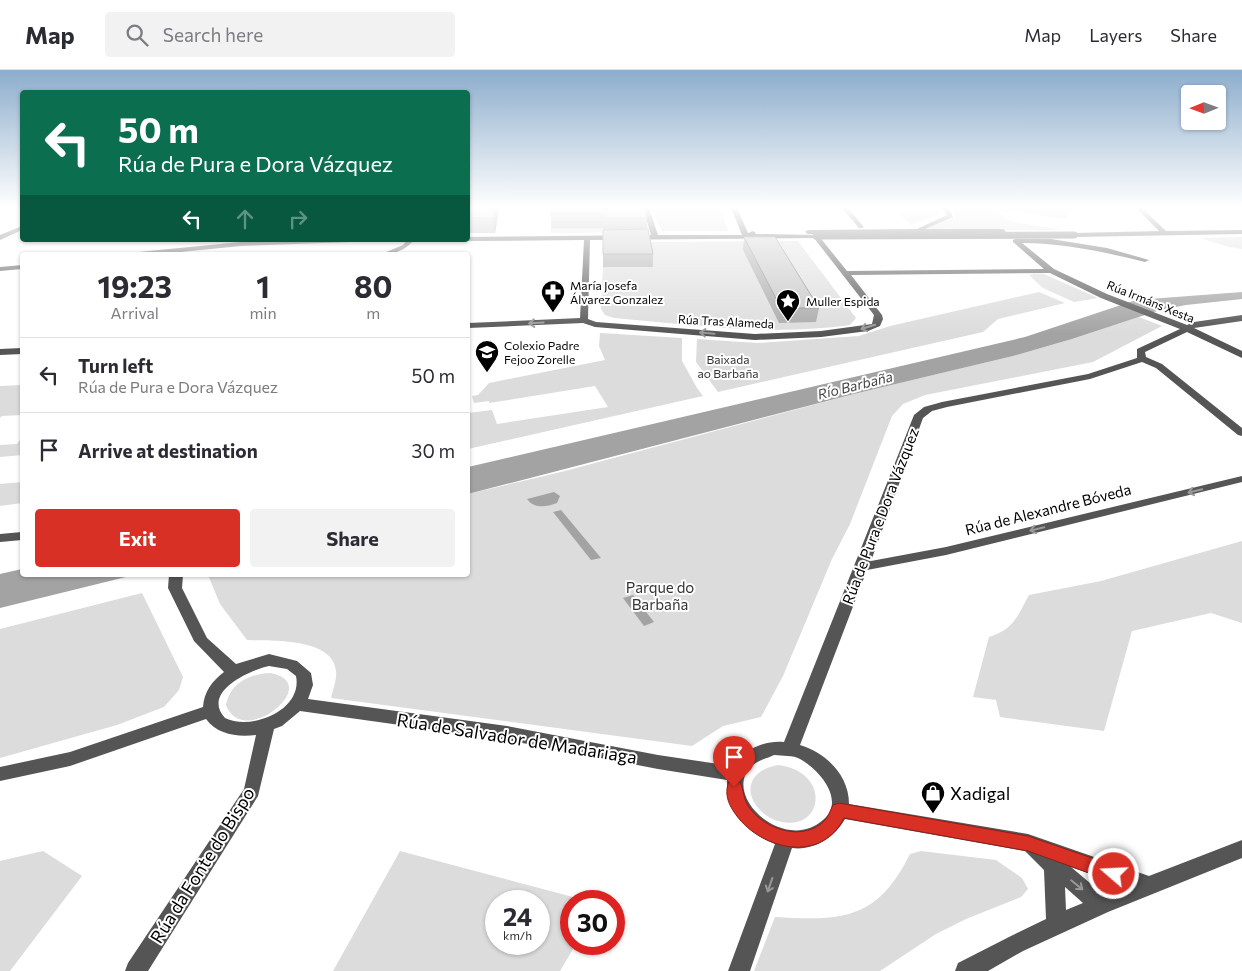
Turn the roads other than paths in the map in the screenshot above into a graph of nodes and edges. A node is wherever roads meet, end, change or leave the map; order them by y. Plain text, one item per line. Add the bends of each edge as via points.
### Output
1 (172, 250) edge
2 (587, 250) edge
3 (827, 250) edge
4 (1026, 250) edge
5 (1107, 250) edge
6 (155, 252) edge
7 (1145, 260) dead end
8 (20, 267) edge
9 (0, 269) edge
10 (1051, 271) junction
11 (846, 273) junction
12 (1242, 318) edge
13 (584, 320) junction
14 (470, 326) edge
15 (1182, 331) junction
16 (1242, 348) edge
17 (1231, 349) junction
18 (20, 351) edge
19 (0, 352) edge
20 (1242, 355) edge
21 (1142, 358) junction
22 (1242, 433) edge
23 (1242, 479) edge
24 (20, 536) edge
25 (0, 538) edge
26 (862, 568) junction
27 (176, 577) edge
28 (234, 672) junction
29 (298, 704) junction
30 (210, 711) junction
31 (266, 726) junction
32 (790, 749) junction
33 (0, 774) edge
34 (736, 774) junction
35 (839, 810) junction
36 (786, 839) junction
37 (1028, 844) junction
38 (1242, 849) edge
39 (1054, 866) junction
40 (1149, 886) junction
41 (1101, 905) junction
42 (1057, 925) junction
43 (136, 971) edge
44 (739, 971) edge
45 (966, 971) edge

1 - 6 street
2 - 13 street
3 - 11 street, Rúa Tras Alameda
4 - 10 street
5 - 7 street
8 - 9 street
10 - 11 street
10 - 15 street, Rúa Irmáns Xesta
11 -> 13 street, Rúa Tras Alameda via 878,315 876,326 821,334 754,337 595,324
12 - 15 street via 1200,324
13 -> 14 street
15 - 17 street, Rúa Irmáns Xesta
15 - 21 street via 1140,352
16 - 17 street
17 - 20 street, Rúa Irmáns Xesta
18 - 19 street
21 - 22 street via 1159,366
21 - 26 street, Rúa de Pura e Dora Vázquez via 1096,375 946,404 922,412
23 -> 26 street, Rúa de Alexandre Bóveda via 946,551
24 - 25 street
26 - 32 street, Rúa de Pura e Dora Vázquez
27 - 28 street via 176,588 201,641
28 - 29 street via 269,660 286,661 298,667 305,677 305,690
28 - 30 street via 211,697
29 - 31 street
29 - 34 street, Rúa de Salvador de Madariaga via 507,733
30 - 31 street via 216,722 229,729
30 - 33 street via 70,759
31 - 43 street, Rúa da Fonte do Bispo via 252,791
32 - 34 street via 773,748 757,752 744,761
32 - 35 street via 812,757 829,771 841,797
34 - 36 street via 736,800 744,814 770,834
35 - 36 street via 833,824 820,834 805,839
35 - 37 street
36 -> 44 street
37 - 39 street
37 - 40 street
38 - 40 street
39 -> 41 street
39 - 42 street
40 - 41 street
41 - 42 street
42 - 45 street

